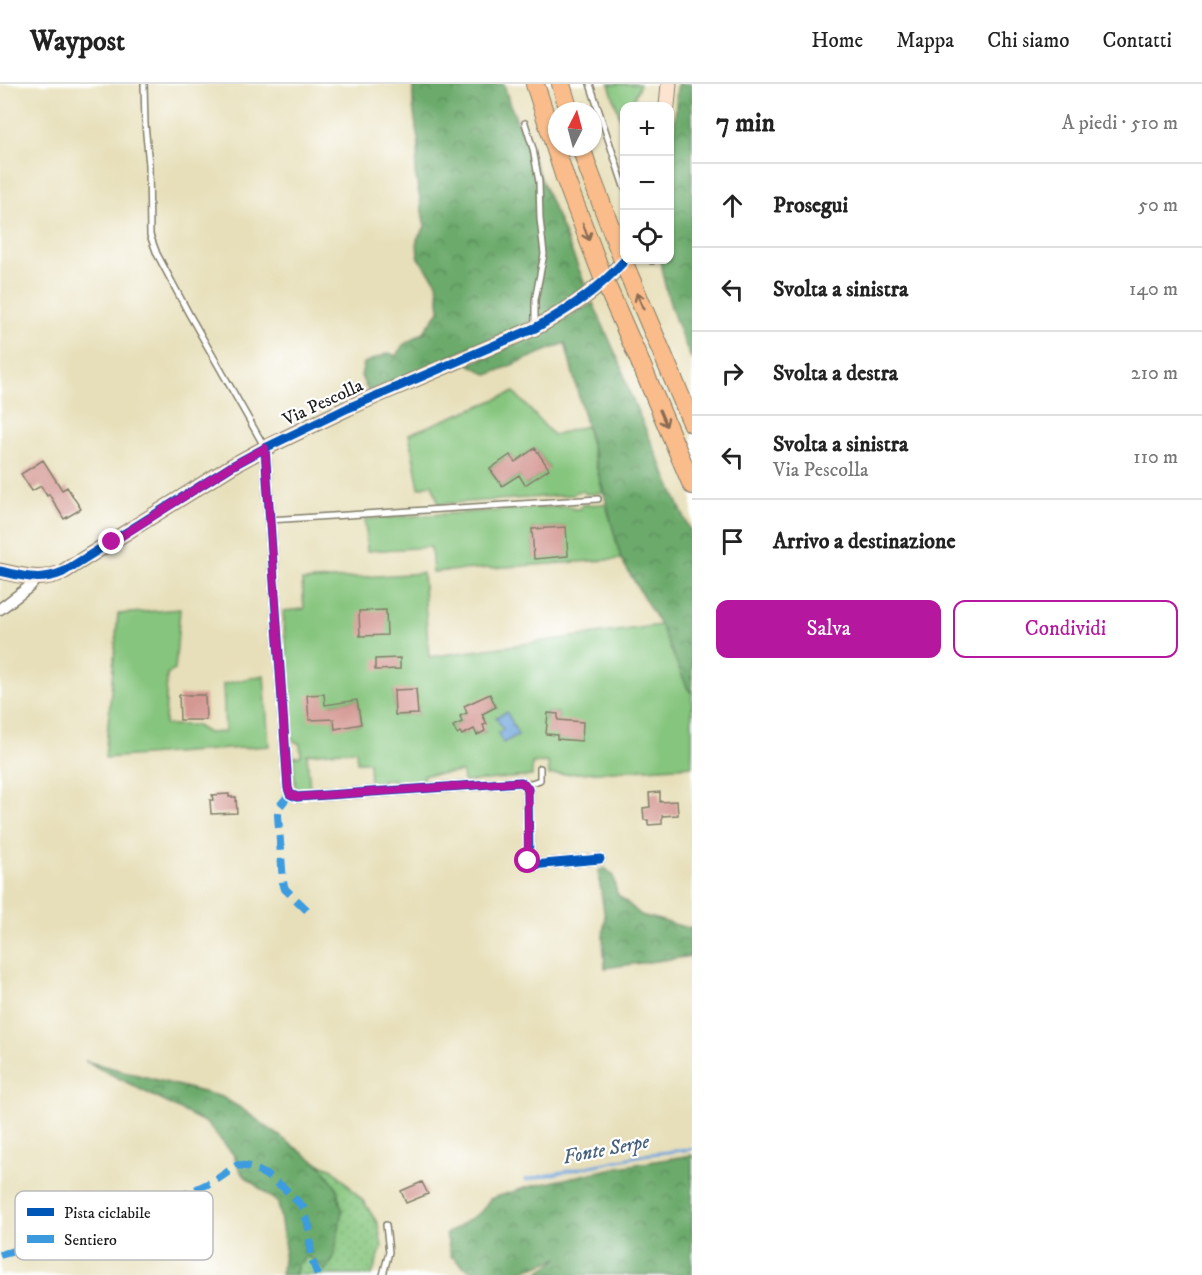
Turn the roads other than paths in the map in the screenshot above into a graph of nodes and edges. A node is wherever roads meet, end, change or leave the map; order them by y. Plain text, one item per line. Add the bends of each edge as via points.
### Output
1 (144, 84) edge
2 (535, 84) edge
3 (561, 84) edge
4 (591, 84) edge
5 (669, 84) edge
6 (566, 102) edge
7 (667, 102) edge
8 (525, 123) dead end
9 (584, 156) edge
10 (620, 175) edge
11 (621, 264) edge
12 (535, 328) junction
13 (692, 423) edge
14 (265, 448) junction
15 (692, 485) edge
16 (598, 499) dead end
17 (269, 520) junction
18 (0, 571) edge
19 (37, 578) junction
20 (0, 609) edge
21 (540, 768) dead end
22 (525, 785) junction
23 (600, 859) dead end
24 (386, 1226) dead end
25 (383, 1275) edge

1 - 14 lane via 150,235 189,314
2 -> 15 highway, bridge via 602,275
3 - 6 highway
4 - 10 lane
5 - 7 street
8 - 12 lane via 539,182 544,254 535,300
13 -> 9 highway, bridge via 626,268
11 - 12 street, Via Pescolla via 589,295
12 - 14 street, Via Pescolla
14 - 17 street
14 - 19 street, Via Pescolla via 63,572
16 - 17 lane
17 - 22 street via 290,794 297,797 521,782
18 - 19 street, Via Pescolla
19 - 20 street
21 - 22 lane via 540,780
22 - 23 street via 528,861 532,865
24 - 25 lane via 389,1252

